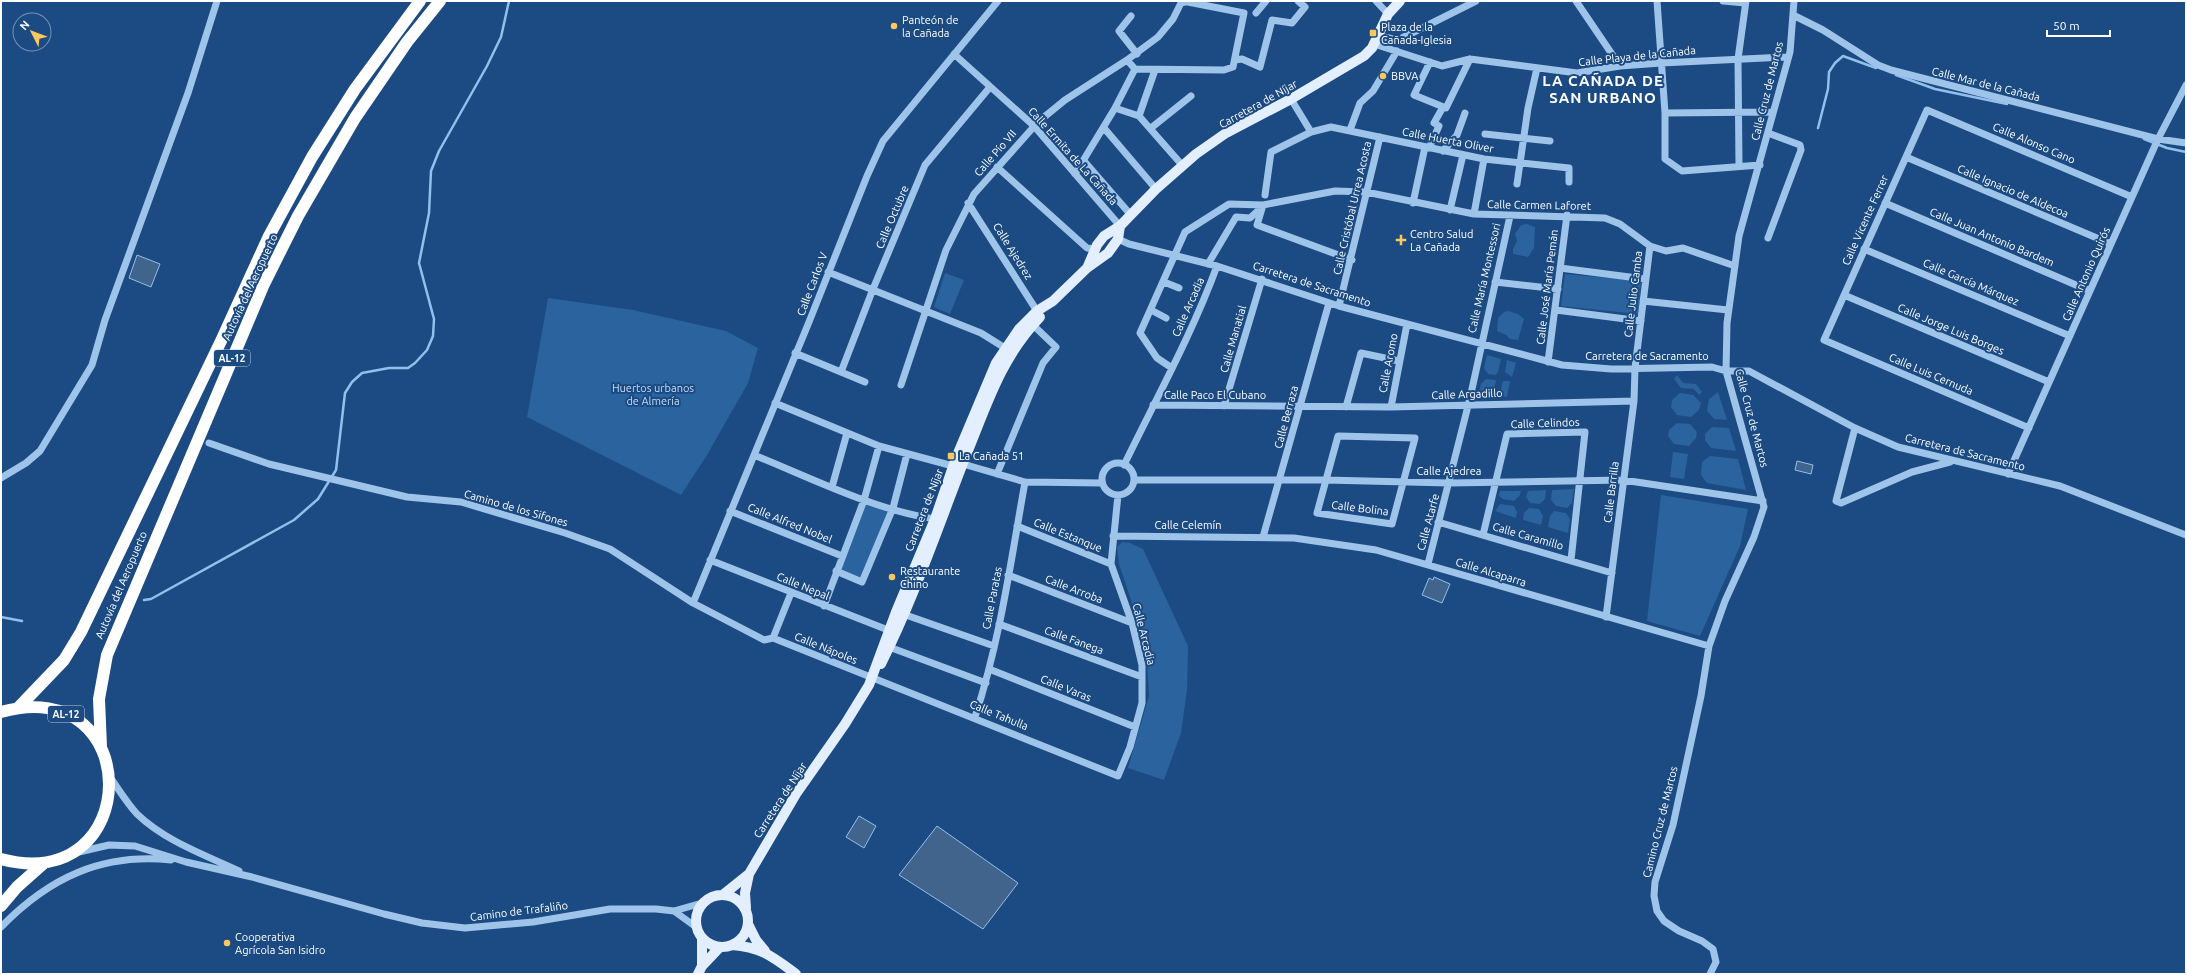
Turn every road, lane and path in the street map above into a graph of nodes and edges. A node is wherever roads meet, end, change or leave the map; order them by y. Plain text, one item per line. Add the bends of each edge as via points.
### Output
1 (217, 1) edge
2 (420, 1) edge
3 (440, 1) edge
4 (998, 1) edge
5 (1266, 1) edge
6 (1298, 1) edge
7 (1376, 1) edge
8 (1400, 1) edge
9 (1476, 1) edge
10 (1657, 1) edge
11 (1723, 1) edge
12 (1794, 1) edge
13 (1183, 2) edge
14 (1578, 2) edge
15 (1746, 2) edge
16 (1221, 4) edge
17 (1256, 13) dead end
18 (1388, 14) junction
19 (1793, 14) junction
20 (1131, 16) dead end
21 (1376, 40) junction
22 (1397, 51) junction
23 (954, 54) junction
24 (1137, 54) junction
25 (1787, 57) junction
26 (1470, 59) junction
27 (1738, 59) junction
28 (1127, 60) junction
29 (1235, 60) junction
30 (1430, 62) junction
31 (1661, 63) junction
32 (1620, 66) junction
33 (1537, 68) junction
34 (1135, 69) junction
35 (1155, 70) junction
36 (2186, 84) edge
37 (990, 87) junction
38 (1191, 96) dead end
39 (1291, 99) junction
40 (1443, 107) junction
41 (1115, 108) junction
42 (1927, 110) joint
43 (1738, 112) junction
44 (1772, 112) junction
45 (1465, 113) dead end
46 (1665, 113) junction
47 (1140, 116) junction
48 (1034, 126) junction
49 (1104, 128) junction
50 (1151, 128) junction
51 (1350, 130) junction
52 (1311, 132) junction
53 (1768, 133) junction
54 (1485, 134) dead end
55 (1380, 138) junction
56 (1523, 138) junction
57 (1550, 141) dead end
58 (2157, 142) junction
59 (2186, 143) edge
60 (1427, 148) junction
61 (1443, 151) junction
62 (1463, 155) junction
63 (1906, 157) junction
64 (1484, 159) junction
65 (1084, 161) junction
66 (1521, 163) junction
67 (1182, 165) junction
68 (1760, 165) junction
69 (1740, 166) junction
70 (997, 167) junction
71 (1075, 174) junction
72 (1569, 182) dead end
73 (1517, 184) dead end
74 (1156, 189) junction
75 (1366, 192) junction
76 (1265, 195) dead end
77 (2132, 198) junction
78 (968, 203) junction
79 (1413, 203) junction
80 (1885, 203) junction
81 (1263, 206) junction
82 (1450, 210) junction
83 (1130, 214) junction
84 (1474, 214) junction
85 (1567, 215) junction
86 (1510, 216) junction
87 (1120, 226) junction
88 (1114, 236) junction
89 (1768, 238) dead end
90 (2111, 244) junction
91 (1650, 246) junction
92 (1864, 249) junction
93 (1098, 253) junction
94 (1175, 256) junction
95 (1352, 260) junction
96 (1208, 264) junction
97 (1218, 266) junction
98 (1735, 266) junction
99 (1560, 268) junction
100 (828, 272) junction
101 (1262, 279) junction
102 (1645, 279) junction
103 (1164, 282) junction
104 (1495, 282) junction
105 (1179, 288) dead end
106 (873, 289) junction
107 (1558, 289) junction
108 (2090, 291) junction
109 (1844, 295) junction
110 (1643, 300) junction
111 (1053, 301) junction
112 (1329, 303) junction
113 (1339, 306) junction
114 (1038, 310) junction
115 (1151, 310) junction
116 (1556, 310) junction
117 (1728, 310) junction
118 (926, 311) junction
119 (1166, 318) dead end
120 (1641, 321) junction
121 (1408, 324) junction
122 (1033, 325) junction
123 (2070, 336) junction
124 (1824, 340) joint
125 (1481, 344) junction
126 (1005, 348) junction
127 (796, 353) junction
128 (1399, 360) junction
129 (1548, 362) junction
130 (1172, 368) junction
131 (1636, 368) junction
132 (1726, 371) junction
133 (841, 372) junction
134 (865, 382) dead end
135 (2049, 382) junction
136 (901, 385) dead end
137 (1634, 401) junction
138 (775, 404) junction
139 (1469, 404) junction
140 (1153, 405) junction
141 (1224, 406) junction
142 (1300, 406) junction
143 (1346, 407) junction
144 (1391, 407) junction
145 (1855, 428) junction
146 (2029, 428) junction
147 (847, 433) junction
148 (209, 443) dead end
149 (879, 446) junction
150 (907, 454) junction
151 (754, 455) junction
152 (1952, 462) junction
153 (963, 464) junction
154 (1124, 465) junction
155 (953, 466) junction
156 (997, 474) junction
157 (2008, 474) junction
158 (1, 478) edge
159 (1134, 480) junction
160 (1325, 480) junction
161 (1580, 480) junction
162 (1623, 480) junction
163 (1280, 481) junction
164 (1025, 482) junction
165 (1403, 482) junction
166 (1496, 482) junction
167 (1102, 483) junction
168 (1449, 483) junction
169 (832, 487) junction
170 (1118, 495) junction
171 (864, 500) junction
172 (1763, 501) junction
173 (893, 508) junction
174 (730, 511) junction
175 (935, 519) junction
176 (1438, 522) junction
177 (1017, 526) junction
178 (1483, 535) junction
179 (2186, 535) edge
180 (1113, 536) junction
181 (1264, 537) junction
182 (842, 556) junction
183 (710, 560) junction
184 (1571, 560) junction
185 (1112, 564) junction
186 (1428, 564) junction
187 (836, 571) junction
188 (1612, 573) junction
189 (1008, 576) junction
190 (791, 593) junction
191 (693, 603) junction
192 (824, 606) junction
193 (903, 614) junction
194 (1606, 617) junction
195 (998, 624) junction
196 (1132, 624) junction
197 (888, 630) junction
198 (773, 638) junction
199 (994, 646) junction
200 (1709, 646) junction
201 (889, 647) junction
202 (989, 669) junction
203 (1142, 677) junction
204 (871, 679) junction
205 (986, 683) junction
206 (19, 707) junction
207 (1, 712) edge
208 (975, 717) junction
209 (1135, 727) junction
210 (101, 747) junction
211 (1118, 776) joint
212 (110, 777) junction
213 (69, 854) junction
214 (1, 859) edge
215 (186, 862) junction
216 (44, 863) junction
217 (749, 874) junction
218 (252, 877) junction
219 (724, 894) junction
220 (702, 903) junction
221 (1, 906) edge
222 (746, 908) junction
223 (674, 911) junction
224 (748, 924) junction
225 (1, 926) edge
226 (696, 926) junction
227 (702, 938) junction
228 (732, 945) junction
229 (720, 947) junction
230 (766, 952) junction
231 (700, 970) edge
232 (796, 974) edge
233 (1710, 974) edge

1 - 158 street via 188,93 105,320 92,365 40,451
2 - 206 highway, Autovía del Aeropuerto / AL-12 via 355,89 308,164 269,236 81,632 64,660
3 - 210 highway, Autovía del Aeropuerto / AL-12 via 378,82 340,142 298,216 264,284 107,655 99,699
4 - 23 street, Calle Carlos V
5 - 17 street
6 - 29 street via 1305,7 1292,23 1272,20 1260,67 1242,59
7 - 18 street
8 - 18 main road, Carretera de Níjar
9 - 21 street via 1398,40
10 - 31 street
11 - 15 street
12 - 19 street, Calle Cruz de Martos
13 - 16 street
13 - 24 street, Calle Pío VII via 1158,37
14 - 32 street
15 - 27 street
16 - 29 street via 1244,13
18 - 21 main road, Carretera de Níjar
19 - 25 street, Calle Cruz de Martos via 1790,52
19 - 58 street, Calle Mar de la Cañada via 1883,67
20 - 24 street via 1119,31
21 - 22 street, Calle Playa de la Cañada
21 - 39 main road, Carretera de Níjar via 1364,56
22 - 30 street, Calle Playa de la Cañada
22 - 51 street via 1373,91 1360,103
23 - 37 street, Calle Ermita de La Cañada
23 - 100 street, Calle Carlos V via 882,141
24 - 28 street, Calle Pío VII
25 - 27 street, Calle Playa de la Cañada
25 - 44 street, Calle Cruz de Martos
26 - 30 street, Calle Playa de la Cañada via 1442,66
26 - 33 street, Calle Playa de la Cañada
26 - 40 street via 1446,108
27 - 31 street, Calle Playa de la Cañada
27 - 43 street
28 - 34 street
28 - 48 street, Calle Pío VII via 1065,100
29 - 35 street via 1232,67 1224,70
30 - 40 street via 1414,95
31 - 32 street, Calle Playa de la Cañada
31 - 46 street
32 - 33 street, Calle Playa de la Cañada via 1577,73
33 - 56 street
34 - 35 street
34 - 41 street
35 - 47 street
36 - 58 street, Calle Antonio Quirós
37 - 48 street, Calle Ermita de La Cañada
37 - 106 street, Calle Octubre via 925,165
38 - 50 street
39 - 52 street
39 - 67 main road, Carretera de Níjar via 1226,133
40 - 60 street via 1434,123 1439,126
41 - 47 street
41 - 49 street
42 - 63 street, Calle Vicente Ferrer
42 - 77 street, Calle Alonso Cano
43 - 44 street
43 - 46 street
43 - 69 street
44 - 53 street, Calle Cruz de Martos
45 - 61 street via 1457,135
46 - 69 street via 1665,159 1682,172
47 - 50 street
48 - 70 street, Calle Pío VII
48 - 71 street, Calle Ermita de La Cañada
49 - 65 street
49 - 74 street
50 - 67 street
51 - 52 street, Calle Huerta Oliver via 1331,127
51 - 55 street, Calle Huerta Oliver
52 - 76 street, Calle Huerta Oliver via 1271,152
53 - 68 street, Calle Cruz de Martos
53 - 89 street via 1800,145 1801,150
54 - 56 street
55 - 60 street, Calle Huerta Oliver
55 - 75 street, Calle Cristóbal Urrea Acosta
56 - 57 street
56 - 66 street
58 - 59 street, Calle Mar de la Cañada
58 - 77 street, Calle Antonio Quirós
60 - 61 street, Calle Huerta Oliver
60 - 79 street
61 - 62 street, Calle Huerta Oliver
62 - 64 street, Calle Huerta Oliver
62 - 82 street
63 - 80 street, Calle Vicente Ferrer
63 - 90 street, Calle Ignacio de Aldecoa
64 - 66 street, Calle Huerta Oliver
64 - 84 street
65 - 71 street
65 - 83 street
66 - 72 street, Calle Huerta Oliver via 1570,168
66 - 73 street
67 - 74 main road, Carretera de Níjar
68 - 69 street
68 - 98 street, Calle Cruz de Martos via 1740,236
70 - 78 street, Calle Pío VII
70 - 93 street via 1087,248
71 - 87 street, Calle Ermita de La Cañada
74 - 83 main road, Carretera de Níjar
75 - 79 street, Calle Carmen Laforet
75 - 81 street, Calle Carmen Laforet via 1335,191
75 - 95 street, Calle Cristóbal Urrea Acosta
77 - 90 street, Calle Antonio Quirós
78 - 114 street, Calle Ajedrez
78 - 118 street, Calle Pío VII via 946,250
79 - 82 street, Calle Carmen Laforet
80 - 92 street, Calle Vicente Ferrer
80 - 108 street, Calle Juan Antonio Bardem
81 - 94 street via 1229,204 1188,229
81 - 95 street via 1256,225
81 - 96 street via 1250,218 1236,217
82 - 84 street, Calle Carmen Laforet
83 - 87 main road, Carretera de Níjar
84 - 86 street, Calle Carmen Laforet
85 - 86 street, Calle Carmen Laforet
85 - 91 street, Calle Carmen Laforet via 1605,218 1636,234
85 - 99 street, Calle José María Pemán
86 - 104 street, Calle María Montessori
87 - 88 main road, Carretera de Níjar
88 - 93 main road, Carretera de Níjar
88 - 94 street, Carretera de Sacramento via 1129,244
90 - 108 street, Calle Antonio Quirós
91 - 98 street, Calle Carmen Laforet via 1666,250 1683,248
91 - 102 street, Calle Julio Camba
92 - 109 street, Calle Vicente Ferrer
92 - 123 street, Calle García Márquez
93 - 111 main road, Carretera de Níjar via 1087,268
94 - 96 street, Carretera de Sacramento
94 - 103 street
95 - 113 street, Calle Cristóbal Urrea Acosta
96 - 97 street, Carretera de Sacramento
97 - 101 street, Carretera de Sacramento
97 - 130 street, Calle Arcadia
98 - 117 street, Calle Cruz de Martos
99 - 102 street
99 - 107 street, Calle José María Pemán
100 - 106 street
100 - 127 street, Calle Carlos V
101 - 112 street, Carretera de Sacramento
101 - 141 street, Calle Manatial
102 - 110 street, Calle Julio Camba
103 - 105 street
103 - 115 street
104 - 107 street
104 - 125 street, Calle María Montessori
106 - 118 street
106 - 133 street, Calle Octubre
107 - 116 street, Calle José María Pemán
108 - 123 street, Calle Antonio Quirós
109 - 124 street, Calle Vicente Ferrer
109 - 135 street, Calle Jorge Luis Borges
110 - 117 street
110 - 120 street, Calle Julio Camba
111 - 114 main road, Carretera de Níjar
111 - 122 main road, Carretera de Níjar
112 - 113 street, Carretera de Sacramento
112 - 142 street, Calle Berraza
113 - 121 street, Carretera de Sacramento
114 - 126 main road, Carretera de Níjar
115 - 119 street
115 - 130 street via 1140,333 1157,358
116 - 120 street
116 - 129 street, Calle José María Pemán
117 - 132 street, Calle Cruz de Martos
118 - 126 street via 981,333
118 - 136 street, Calle Pío VII
120 - 131 street, Calle Julio Camba
121 - 125 street, Carretera de Sacramento
121 - 128 street, Calle Aromo
122 - 153 main road, Carretera de Níjar via 1010,353 1002,368
122 - 156 street via 1056,347 1043,363
123 - 135 street, Calle Antonio Quirós
124 - 146 street, Calle Luis Cernuda
125 - 129 street, Carretera de Sacramento
125 - 139 street, Calle Atarfe
126 - 155 main road, Carretera de Níjar via 989,378
127 - 133 street
127 - 138 street, Calle Carlos V
128 - 143 street via 1361,353
128 - 144 street, Calle Aromo
129 - 131 street, Carretera de Sacramento via 1581,368
130 - 140 street, Calle Arcadia
131 - 132 street, Carretera de Sacramento via 1712,367
131 - 137 street, Calle Barrilla
132 - 145 street, Carretera de Sacramento via 1749,371
132 - 172 street, Calle Cruz de Martos
133 - 134 street
135 - 146 street, Calle Antonio Quirós
137 - 139 street, Calle Argadillo
137 - 162 street, Calle Barrilla
138 - 147 street
138 - 151 street, Calle Carlos V
139 - 144 street, Calle Argadillo
139 - 168 street, Calle Atarfe
140 - 141 street, Calle Paco El Cubano
140 - 154 street, Calle Arcadia
141 - 142 street, Calle Paco El Cubano
142 - 143 street, Calle Argadillo
142 - 163 street, Calle Berraza
143 - 144 street, Calle Argadillo
145 - 152 street, Carretera de Sacramento via 1898,447
145 - 152 street via 1836,501 1841,503 1912,472
146 - 157 street, Calle Antonio Quirós
147 - 149 street
147 - 169 street
148 - 191 street, Camino de los Sifones via 269,464 408,497 461,502 565,533 610,550
149 - 150 street
149 - 171 street
150 - 155 street
150 - 173 street
151 - 169 street
151 - 174 street, Calle Carlos V
152 - 157 street, Carretera de Sacramento
153 - 156 street
153 - 193 main road, Carretera de Níjar
154 - 159 street via 1131,471
154 - 167 street via 1118,463 1107,467
155 - 175 main road, Carretera de Níjar
156 - 164 street
157 - 179 street, Carretera de Sacramento via 2060,486
159 - 163 street, Calle Ajedrea
159 - 170 street via 1130,489
160 - 163 street, Calle Ajedrea
160 - 165 street, Calle Ajedrea
160 - 165 street, Calle Bolina via 1317,514 1392,524
160 - 165 street via 1338,436 1415,438
161 - 162 street, Calle Ajedrea
161 - 166 street, Calle Ajedrea
161 - 166 street, Calle Celindos via 1585,432 1507,434
161 - 184 street
162 - 172 street, Calle Ajedrea
162 - 188 street, Calle Barrilla
163 - 181 street, Calle Berraza
164 - 167 street
164 - 177 street, Calle Paratas
165 - 168 street, Calle Ajedrea
166 - 168 street, Calle Ajedrea
166 - 178 street
167 - 170 street via 1107,492
168 - 176 street, Calle Atarfe
169 - 171 street
170 - 180 street, Calle Arcadia
171 - 173 street
171 - 182 street
172 - 200 street, Calle Cruz de Martos via 1764,507 1754,537 1725,601
173 - 175 street
173 - 187 street via 862,582
174 - 182 street, Calle Alfred Nobel
174 - 183 street, Calle Carlos V
175 - 197 main road, Carretera de Níjar
176 - 178 street, Calle Caramillo
176 - 186 street, Calle Atarfe
177 - 185 street, Calle Estanque
177 - 189 street, Calle Paratas
178 - 184 street, Calle Caramillo
180 - 181 street, Calle Celemín
180 - 185 street, Calle Arcadia
181 - 186 street, Calle Alcaparra via 1294,538 1376,550
182 - 187 street
183 - 190 street, Calle Nepal
183 - 191 street, Calle Carlos V
184 - 188 street, Calle Caramillo
185 - 196 street, Calle Arcadia
186 - 194 street, Calle Alcaparra
187 - 192 street
188 - 194 street, Calle Barrilla
189 - 195 street, Calle Paratas
189 - 196 street, Calle Arroba
190 - 192 street, Calle Nepal
190 - 198 street
191 - 198 street, Camino de los Sifones via 764,640
192 - 197 street, Calle Nepal
193 - 199 street
193 - 201 main road, Carretera de Níjar
194 - 200 street, Calle Alcaparra
195 - 199 street, Calle Paratas
195 - 203 street, Calle Fanega
196 - 203 street, Calle Arcadia via 1142,665
197 - 204 main road, Carretera de Níjar
198 - 204 street, Calle Nápoles
199 - 202 street, Calle Paratas
200 - 233 street, Camino Cruz de Martos via 1701,696 1673,825 1655,882 1654,896 1657,911 1664,921 1713,949 1716,962
201 - 204 main road, Carretera de Níjar
201 - 205 street
202 - 205 street, Calle Paratas
202 - 209 street, Calle Varas
203 - 209 street, Calle Arcadia via 1142,703
204 - 208 street, Calle Tahulla
204 - 217 main road, Carretera de Níjar via 859,703 796,794
205 - 208 street, Calle Paratas
206 - 207 highway, AL-12
206 - 210 highway, AL-12 via 42,706 60,711 81,724
208 - 211 street, Calle Tahulla
209 - 211 street, Calle Arcadia
210 - 212 highway, AL-12
212 - 213 highway, AL-12 via 110,795 96,830 84,844
212 - 218 street via 138,815 154,827 172,839
213 - 215 street via 122,844
213 - 216 highway, AL-12
214 - 216 highway, AL-12 via 22,864
215 - 218 street
215 - 225 street via 137,858 95,865 44,890
216 - 221 highway, AL-12 via 17,887
217 - 219 main road, Carretera de Níjar
217 - 222 main road, Carretera de Níjar via 745,894
218 - 223 street, Camino de Trafaliño via 384,914 422,923 465,928 533,922 610,909
219 - 220 main road via 708,898
219 - 222 main road via 737,898
220 - 223 street, Camino de Trafaliño
220 - 226 main road via 696,914
222 - 224 main road
223 - 226 street, Camino de Trafaliño
224 - 228 main road via 743,937
224 - 230 main road
226 - 227 main road
227 - 229 main road
227 - 231 main road
228 - 229 main road
228 - 230 main road
229 - 231 main road
230 - 232 main road

